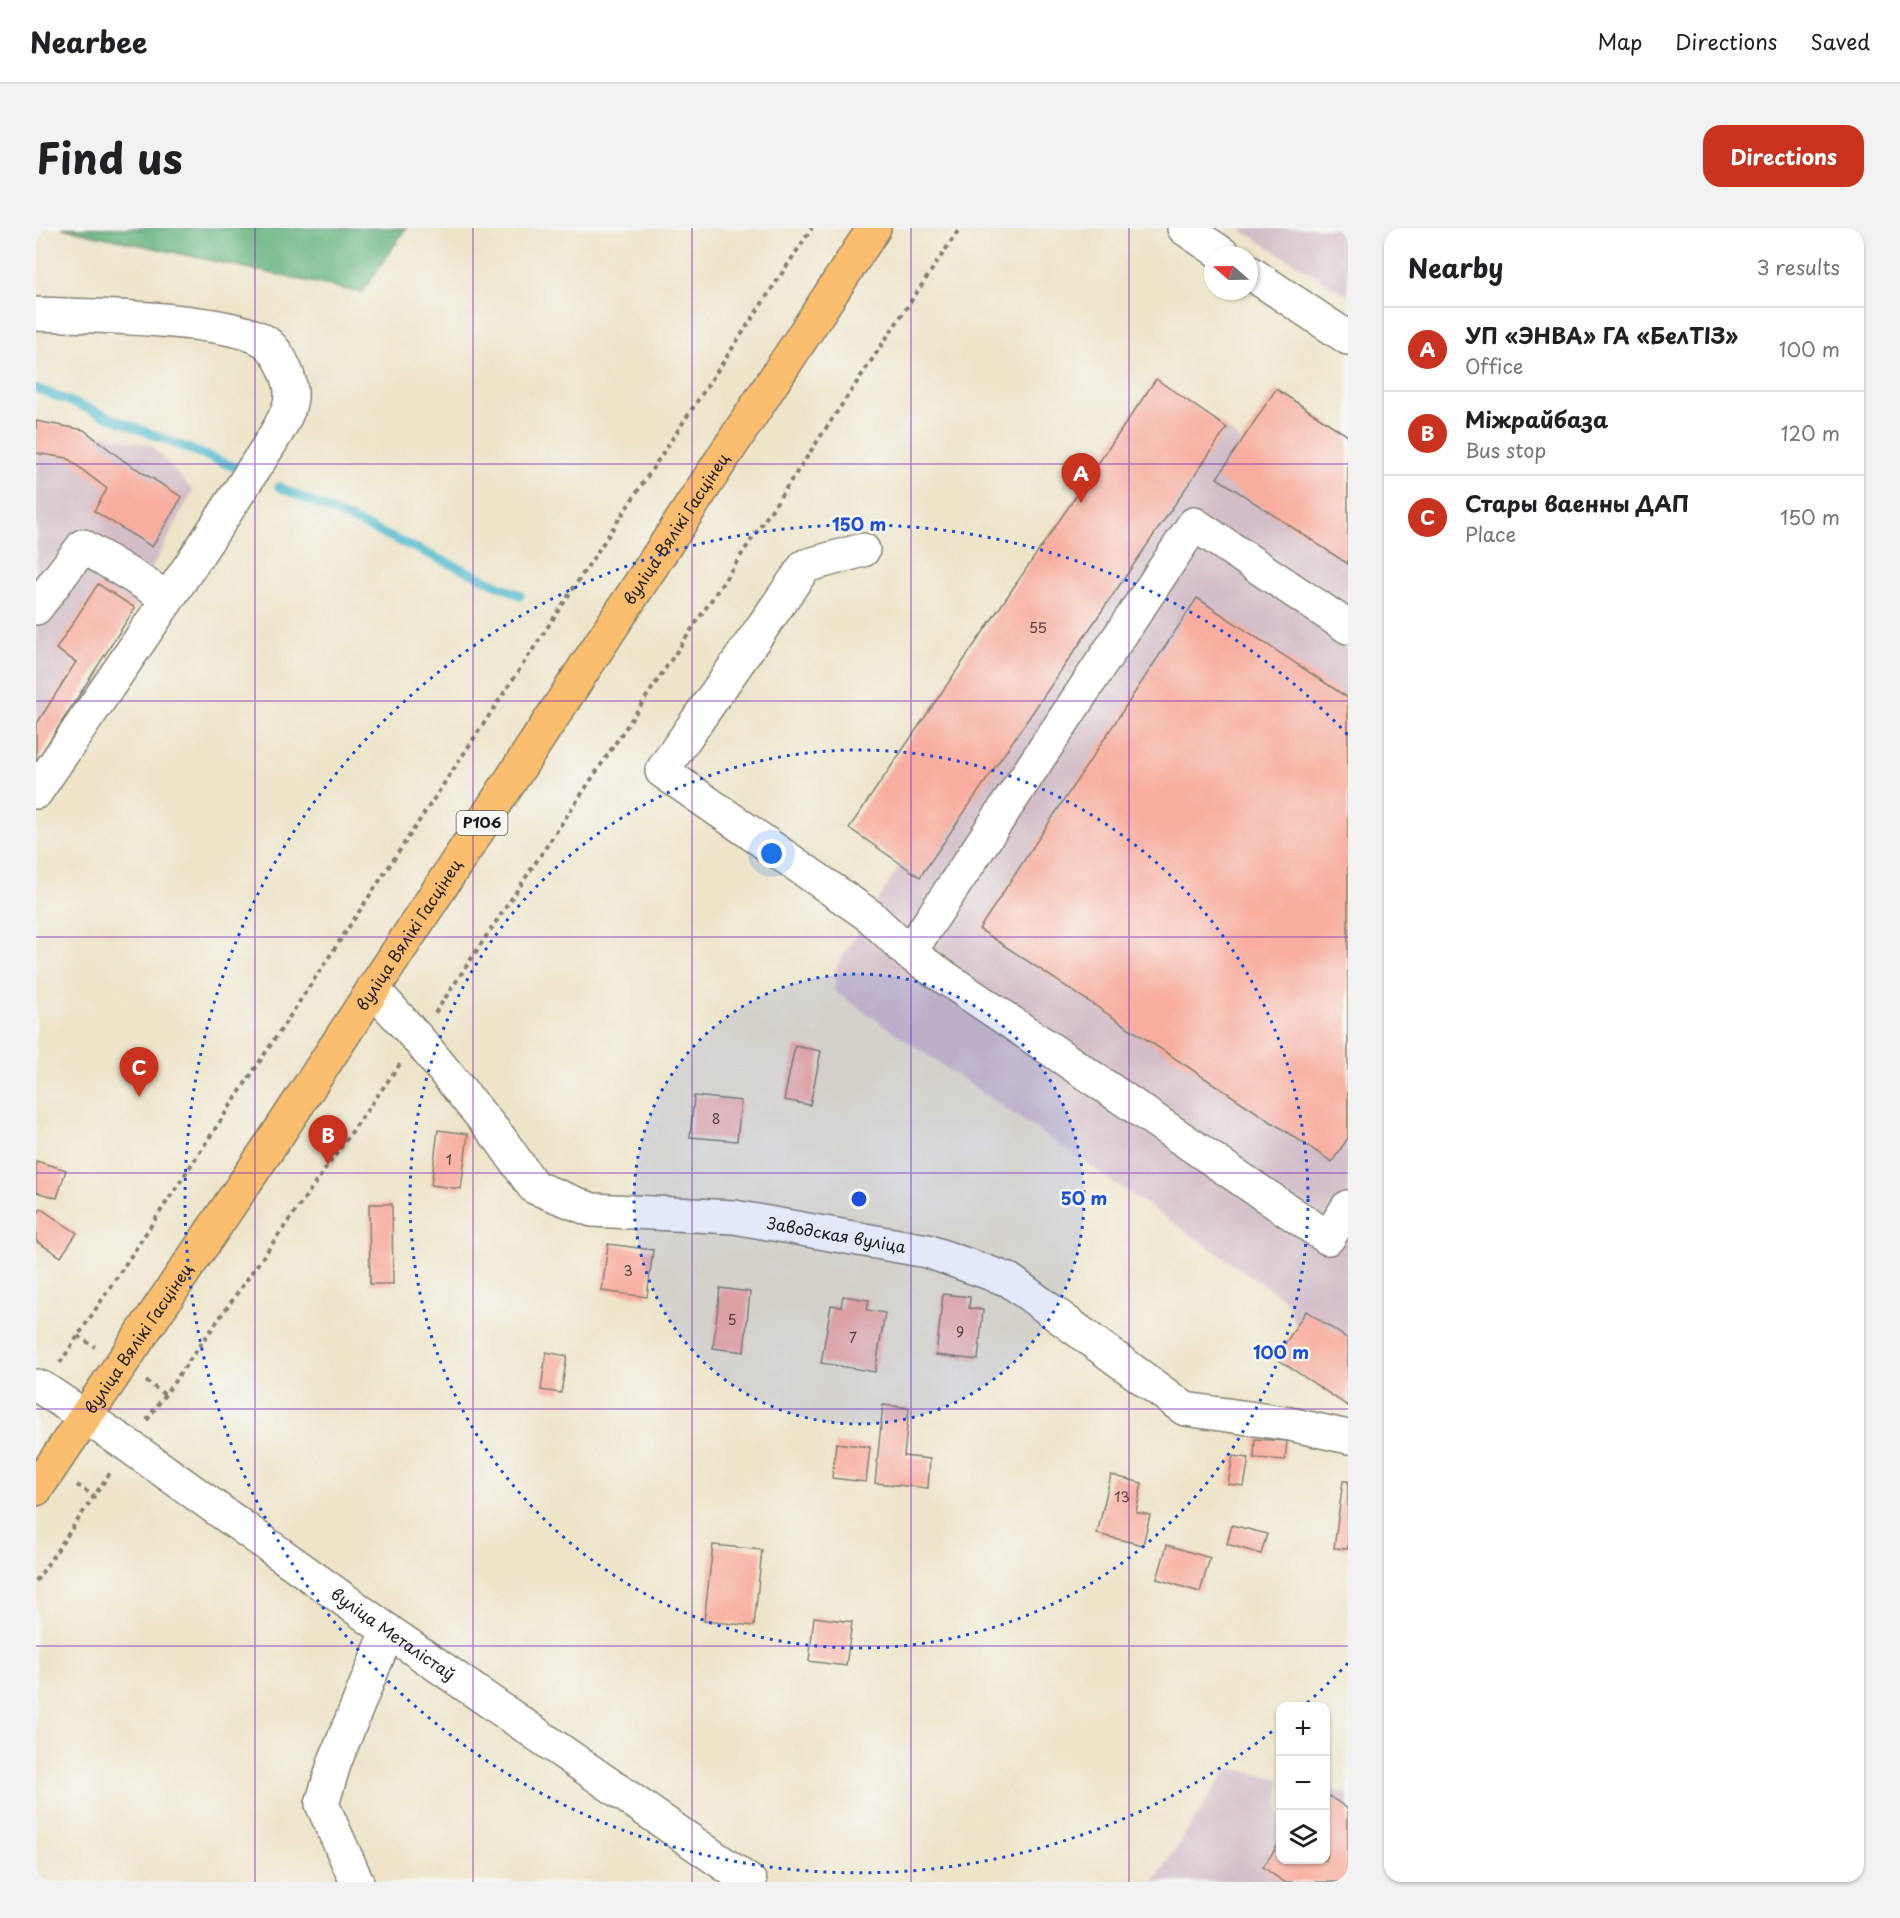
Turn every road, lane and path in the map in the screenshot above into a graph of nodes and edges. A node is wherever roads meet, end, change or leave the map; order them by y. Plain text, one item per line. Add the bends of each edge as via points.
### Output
1 (812, 228) edge
2 (874, 228) edge
3 (960, 228) edge
4 (1184, 228) edge
5 (1211, 246) edge
6 (1258, 278) edge
7 (36, 314) edge
8 (1348, 338) edge
9 (863, 550) dead end
10 (168, 598) junction
11 (36, 608) edge
12 (1348, 627) edge
13 (36, 792) edge
14 (909, 953) junction
15 (373, 989) junction
16 (418, 1039) junction
17 (1348, 1208) edge
18 (1338, 1244) edge
19 (39, 1387) edge
20 (85, 1416) junction
21 (1348, 1437) edge
22 (129, 1446) junction
23 (36, 1489) edge
24 (36, 1581) edge
25 (388, 1632) junction
26 (357, 1882) edge
27 (750, 1882) edge

1 - 19 path
2 - 15 main road, вуліца Вялікі Гасцінец / Р106
3 - 16 path
4 - 5 street
6 - 8 street
7 - 10 street via 188,323 238,330 268,343 285,366 292,397 283,422
9 - 14 street via 804,566 662,771 870,916
10 - 11 street via 83,546
10 - 13 street
12 - 14 street via 1194,524
14 - 18 street
15 - 16 street, Заводская вуліца
15 - 20 main road, вуліца Вялікі Гасцінец / Р106
16 - 21 street, Заводская вуліца via 501,1140 534,1187 592,1210 734,1217 927,1251 1009,1280 1185,1410 1290,1424
16 - 22 path
17 - 18 street
19 - 20 street, вуліца Металістаў
20 - 22 street, вуліца Металістаў
20 - 23 main road, вуліца Вялікі Гасцінец / Р106
22 - 24 path
22 - 25 street, вуліца Металістаў
25 - 26 street via 335,1761 322,1804
25 - 27 street, вуліца Металістаў

